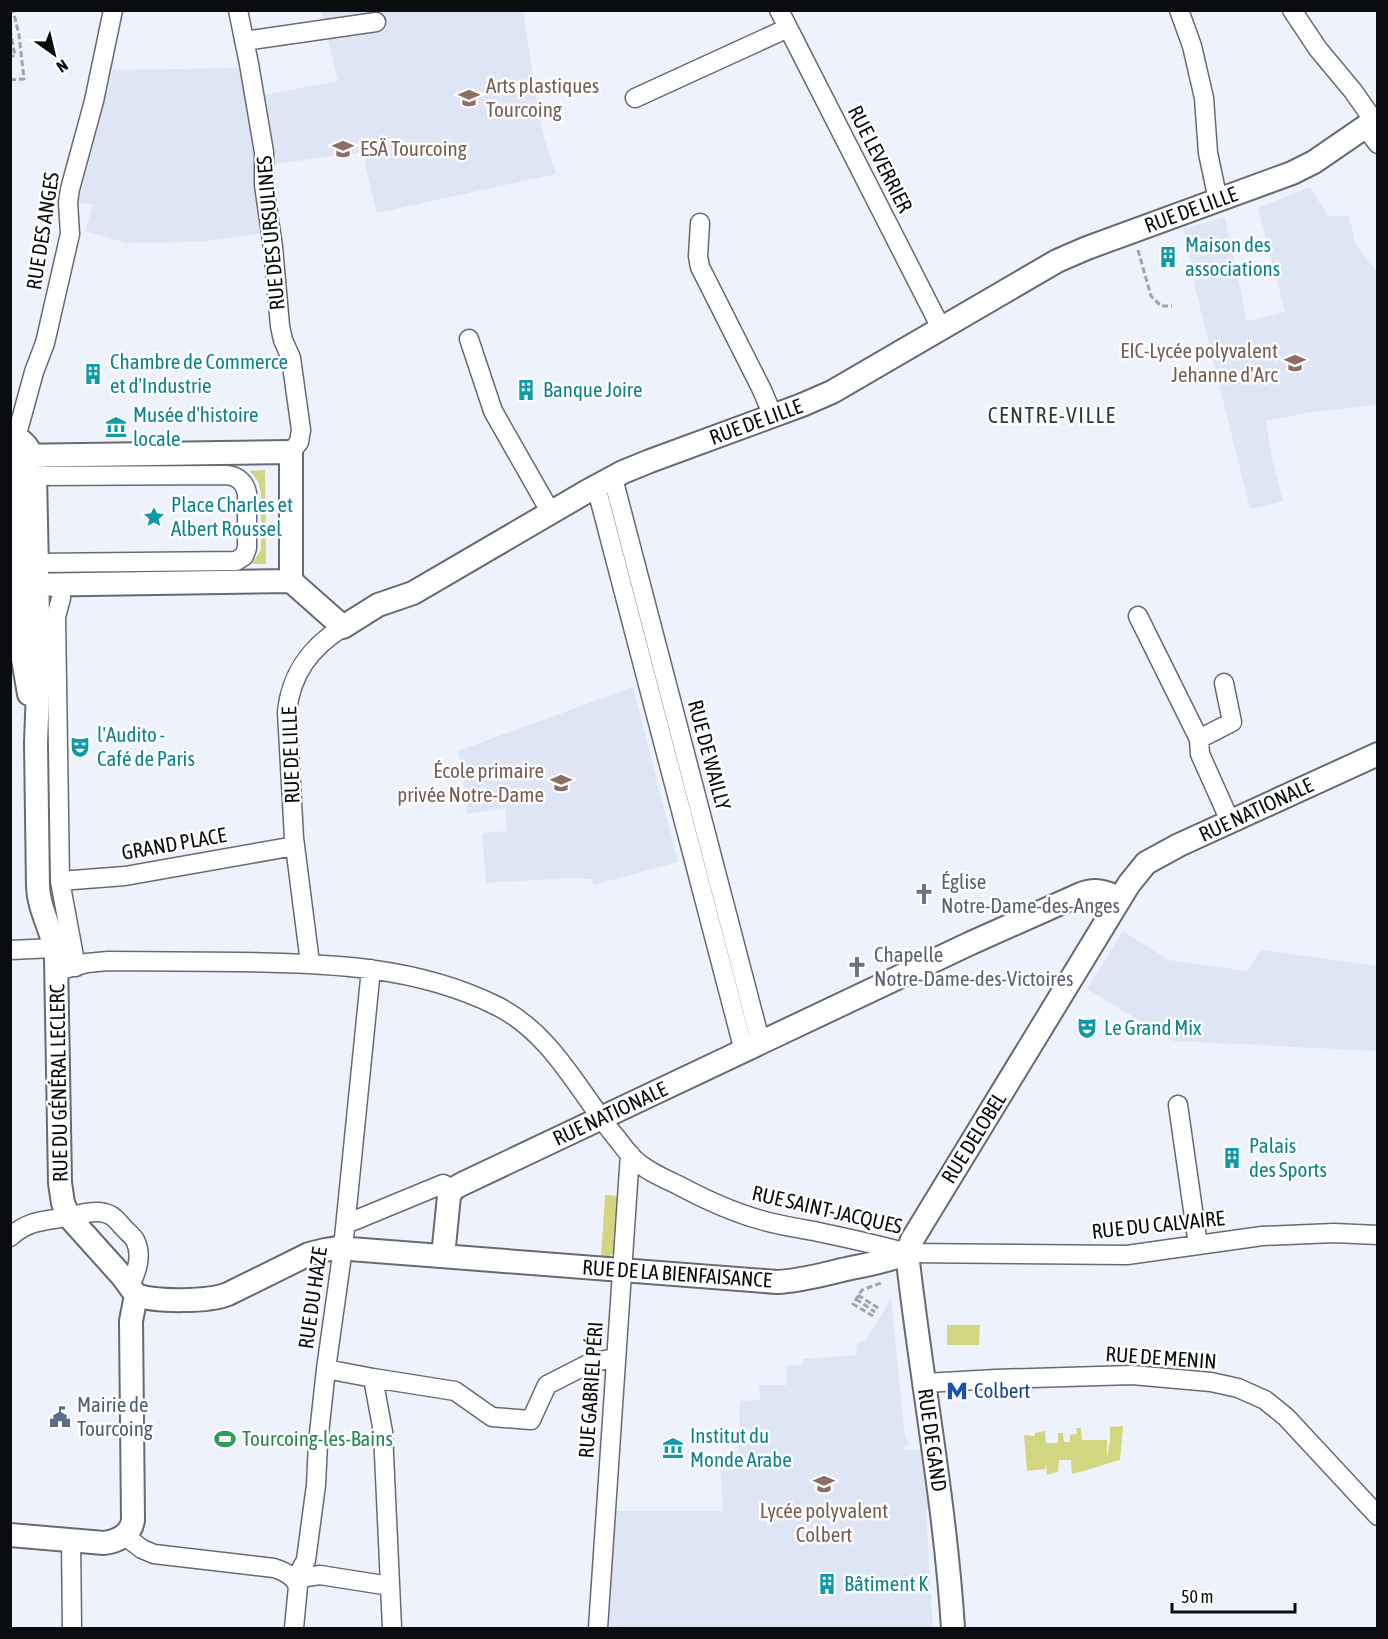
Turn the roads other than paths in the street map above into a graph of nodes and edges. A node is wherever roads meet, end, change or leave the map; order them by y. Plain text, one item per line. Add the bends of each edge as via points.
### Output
1 (113, 10) edge
2 (238, 10) edge
3 (779, 10) edge
4 (1179, 10) edge
5 (1292, 10) edge
6 (376, 22) dead end
7 (788, 28) junction
8 (244, 41) junction
9 (635, 98) dead end
10 (1373, 128) edge
11 (1218, 200) junction
12 (700, 223) dead end
13 (941, 328) junction
14 (470, 339) dead end
15 (773, 416) junction
16 (291, 452) junction
17 (19, 454) edge
18 (604, 482) junction
19 (551, 513) junction
20 (27, 577) junction
21 (291, 581) junction
22 (61, 597) dead end
23 (1138, 616) dead end
24 (343, 627) junction
25 (1224, 683) dead end
26 (1199, 740) junction
27 (1377, 754) edge
28 (1230, 822) junction
29 (295, 842) junction
30 (60, 881) junction
31 (1119, 898) junction
32 (55, 948) junction
33 (10, 950) edge
34 (316, 964) junction
35 (371, 969) junction
36 (752, 1048) junction
37 (1178, 1105) dead end
38 (601, 1118) junction
39 (630, 1154) junction
40 (453, 1189) junction
41 (69, 1217) junction
42 (346, 1224) junction
43 (1377, 1235) edge
44 (10, 1237) edge
45 (1198, 1245) junction
46 (343, 1248) junction
47 (907, 1253) junction
48 (443, 1261) junction
49 (621, 1270) junction
50 (133, 1290) junction
51 (615, 1358) junction
52 (326, 1369) junction
53 (373, 1378) junction
54 (925, 1383) junction
55 (1377, 1516) edge
56 (10, 1535) edge
57 (124, 1536) junction
58 (71, 1540) junction
59 (295, 1580) junction
60 (390, 1586) junction
61 (72, 1629) edge
62 (294, 1629) edge
63 (392, 1629) edge
64 (598, 1629) edge
65 (953, 1629) edge

1 - 17 street, RUE DES ANGES via 70,189 70,234
2 - 8 street, RUE DES URSULINES
3 - 7 street, RUE LEVERRIER
4 - 11 street via 1204,98 1208,153
5 - 10 street via 1353,91
6 - 8 street
7 - 9 street
7 - 13 street, RUE LEVERRIER
8 - 16 street, RUE DES URSULINES via 264,152 264,185 280,326 291,358 301,430 299,442
10 - 11 main road, RUE DE LILLE via 1303,168
11 - 13 main road, RUE DE LILLE via 1057,261
12 - 15 street via 700,267
13 - 15 main road, RUE DE LILLE via 850,383
14 - 19 street via 493,411
15 - 18 main road, RUE DE LILLE
16 - 17 main road
16 - 21 main road
17 - 20 main road via 17,475
17 - 20 street via 234,476 247,493 247,548 236,561
18 - 19 main road, RUE DE LILLE
18 - 36 street, RUE DE WAILLY
19 - 24 main road, RUE DE LILLE via 403,598 378,605
20 - 21 main road
20 - 32 main road, RUE DU GÉNÉRAL LECLERC via 20,644 36,743 38,894
21 - 24 main road
22 - 30 street via 56,617
23 - 26 street
24 - 29 street, RUE DE LILLE via 313,651 289,695
25 - 26 street via 1232,722
26 - 28 street via 1200,754
27 - 28 main road, RUE NATIONALE
28 - 31 main road, RUE NATIONALE via 1146,863
29 - 30 street, GRAND PLACE via 125,876
29 - 34 street
30 - 34 street via 70,968 108,960
31 - 36 main road, RUE NATIONALE via 1100,891 1081,894
31 - 47 main road, RUE DELOBEL via 926,1215
32 - 33 street
32 - 41 main road, RUE DU GÉNÉRAL LECLERC via 60,1183
34 - 35 street, RUE SAINT-JACQUES
35 - 38 street, RUE SAINT-JACQUES via 443,985 513,1016 538,1035
35 - 42 street, RUE DU HAZE
36 - 38 main road, RUE NATIONALE
37 - 45 street
38 - 39 street, RUE SAINT-JACQUES
38 - 40 main road, RUE NATIONALE
39 - 47 street, RUE SAINT-JACQUES via 654,1173 736,1212
39 - 49 street, RUE GABRIEL PÉRI
40 - 42 street via 443,1184
40 - 48 main road via 448,1201
41 - 44 street via 29,1224
41 - 50 main road
41 - 50 street via 98,1212 112,1215 135,1240 139,1255
42 - 46 street, RUE DU HAZE
43 - 45 street, RUE DU CALVAIRE via 1262,1236
45 - 47 street, RUE DU CALVAIRE via 1127,1255
46 - 48 main road
46 - 50 main road via 309,1254 206,1300 148,1299
46 - 52 street, RUE DU HAZE
47 - 49 main road, RUE DE LA BIENFAISANCE via 787,1281
47 - 54 main road, RUE DE GAND
48 - 49 main road, RUE DE LA BIENFAISANCE
49 - 51 street, RUE GABRIEL PÉRI
50 - 57 main road via 133,1520
51 - 53 street via 590,1363 547,1385 531,1420 492,1417 455,1391
51 - 64 street, RUE GABRIEL PÉRI
52 - 53 street
52 - 59 street, RUE DU HAZE via 307,1556
53 - 60 street via 383,1432
54 - 55 street, RUE DE MENIN via 1126,1375 1238,1388 1264,1400 1286,1417
54 - 65 main road, RUE DE GAND
56 - 58 main road
57 - 58 main road via 104,1543
57 - 59 street via 154,1554 274,1568
58 - 61 street
59 - 60 street via 320,1575
59 - 62 street, RUE DU HAZE via 298,1590
60 - 63 street

